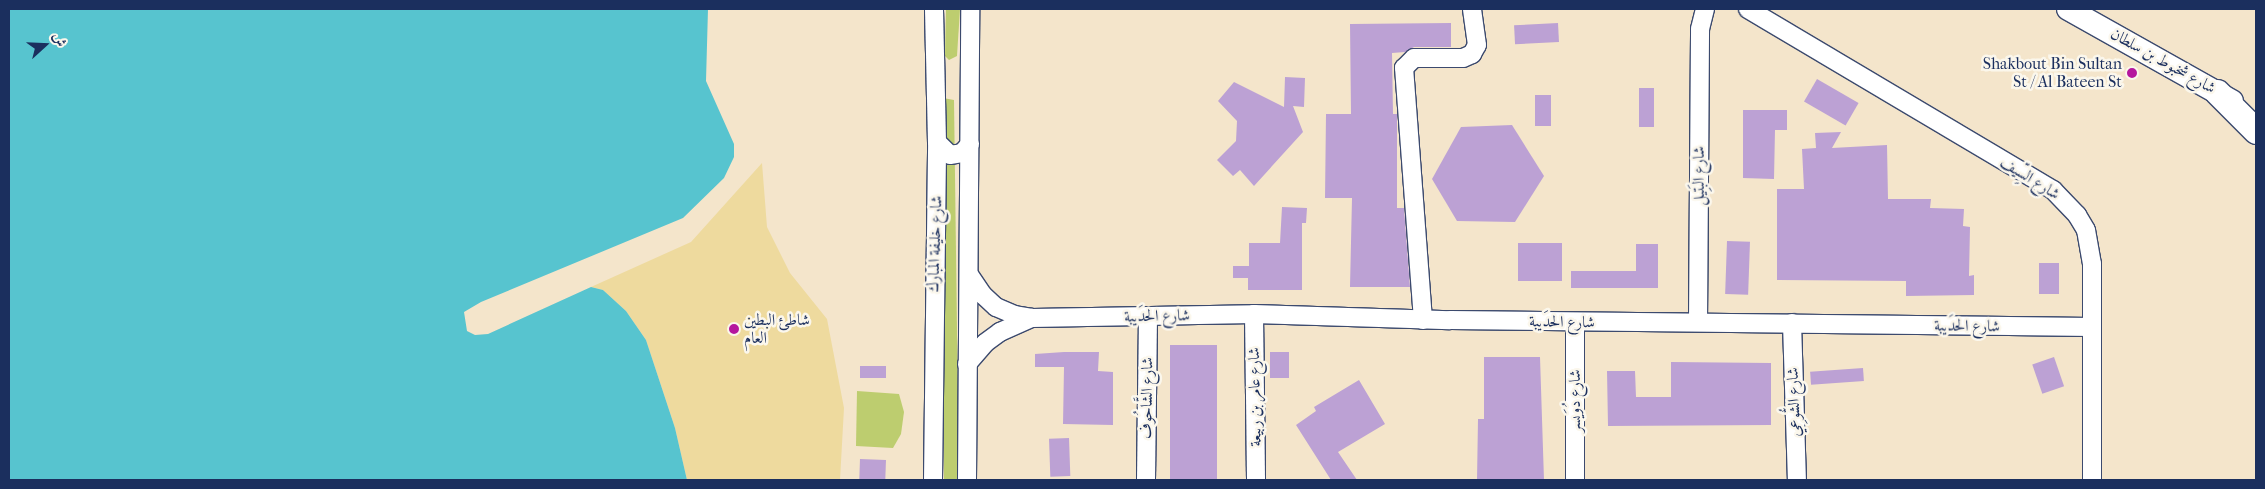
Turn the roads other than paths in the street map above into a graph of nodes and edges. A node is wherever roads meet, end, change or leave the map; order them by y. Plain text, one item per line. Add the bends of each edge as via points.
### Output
1 (934, 9) edge
2 (970, 9) edge
3 (1693, 9) edge
4 (1705, 9) edge
5 (1748, 9) edge
6 (2068, 9) edge
7 (1472, 15) edge
8 (1700, 30) junction
9 (2217, 92) junction
10 (2256, 115) edge
11 (2256, 131) edge
12 (936, 142) junction
13 (970, 144) junction
14 (970, 276) junction
15 (1254, 314) junction
16 (1148, 316) junction
17 (1032, 318) junction
18 (1423, 320) junction
19 (1575, 322) junction
20 (1698, 322) junction
21 (1792, 323) junction
22 (2092, 327) junction
23 (968, 364) junction
24 (933, 480) edge
25 (968, 480) edge
26 (1146, 480) edge
27 (1256, 480) edge
28 (1575, 480) edge
29 (1798, 480) edge
30 (2092, 480) edge

1 - 12 street, شارع خليفة المبارك
2 - 13 street
3 - 8 street, شارع البَتِيل
4 - 8 street, شارع البَتِيل
5 - 22 street, شارع السِّيف via 2066,201 2086,230 2091,247
6 - 9 main road, شارع شخبوط بن سلطان
7 - 18 street via 1477,45 1472,54 1463,58 1414,58 1404,68
8 - 20 street, شارع البَتِيل
9 - 10 main road, شارع شخبوط بن سلطان
9 - 11 highway
12 - 13 street via 944,152 956,155
12 - 24 street, شارع خليفة المبارك
13 - 14 street
14 - 17 street, شارع الحدَيبة via 996,307 1015,316
14 - 23 street
15 - 16 street, شارع الحدَيبة
15 - 18 street, شارع الحدَيبة
15 - 27 street, شارع عامر بن ربيعة
16 - 17 street, شارع الحدَيبة
16 - 26 street, شارع الشَّاحُوف
17 - 23 street, شارع الحدَيبة via 1000,332
18 - 19 street, شارع الحدَيبة
19 - 20 street, شارع الحدَيبة
19 - 28 street, شارع دُوَيسر
20 - 21 street, شارع الحدَيبة
21 - 22 street, شارع الحدَيبة
21 - 29 street, شارع الشُّوعِي
22 - 30 street, شارع السِّيف
23 - 25 street

